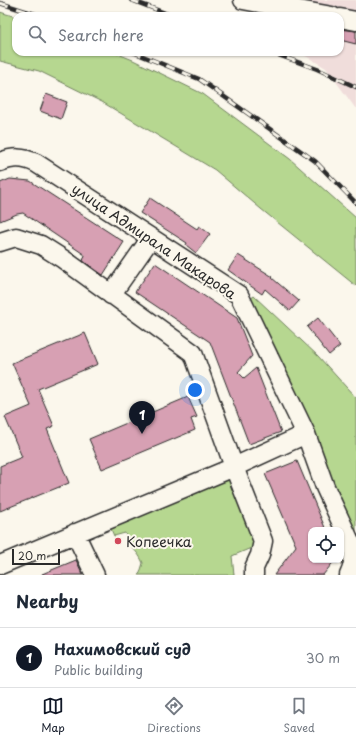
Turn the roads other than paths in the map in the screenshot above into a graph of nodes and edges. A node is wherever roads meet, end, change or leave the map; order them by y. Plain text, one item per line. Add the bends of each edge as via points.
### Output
1 (243, 0) edge
2 (310, 12) edge
3 (344, 19) edge
4 (356, 21) edge
5 (0, 162) edge
6 (151, 238) junction
7 (0, 242) edge
8 (111, 295) junction
9 (306, 434) junction
10 (234, 467) junction
11 (76, 533) junction
12 (0, 565) edge
13 (351, 570) edge
14 (95, 575) edge
15 (254, 575) edge

1 - 2 street
3 - 4 street
5 - 6 street, улица Адмирала Макарова via 17,157 27,158
6 - 8 street
6 - 9 street, улица Адмирала Макарова via 240,295
7 - 8 street via 16,237 41,245
8 - 10 street via 193,353
9 - 10 street
9 - 13 street, улица Адмирала Макарова via 325,487 353,548
10 - 11 street
10 - 15 street via 263,541
11 - 12 street
11 - 14 street

